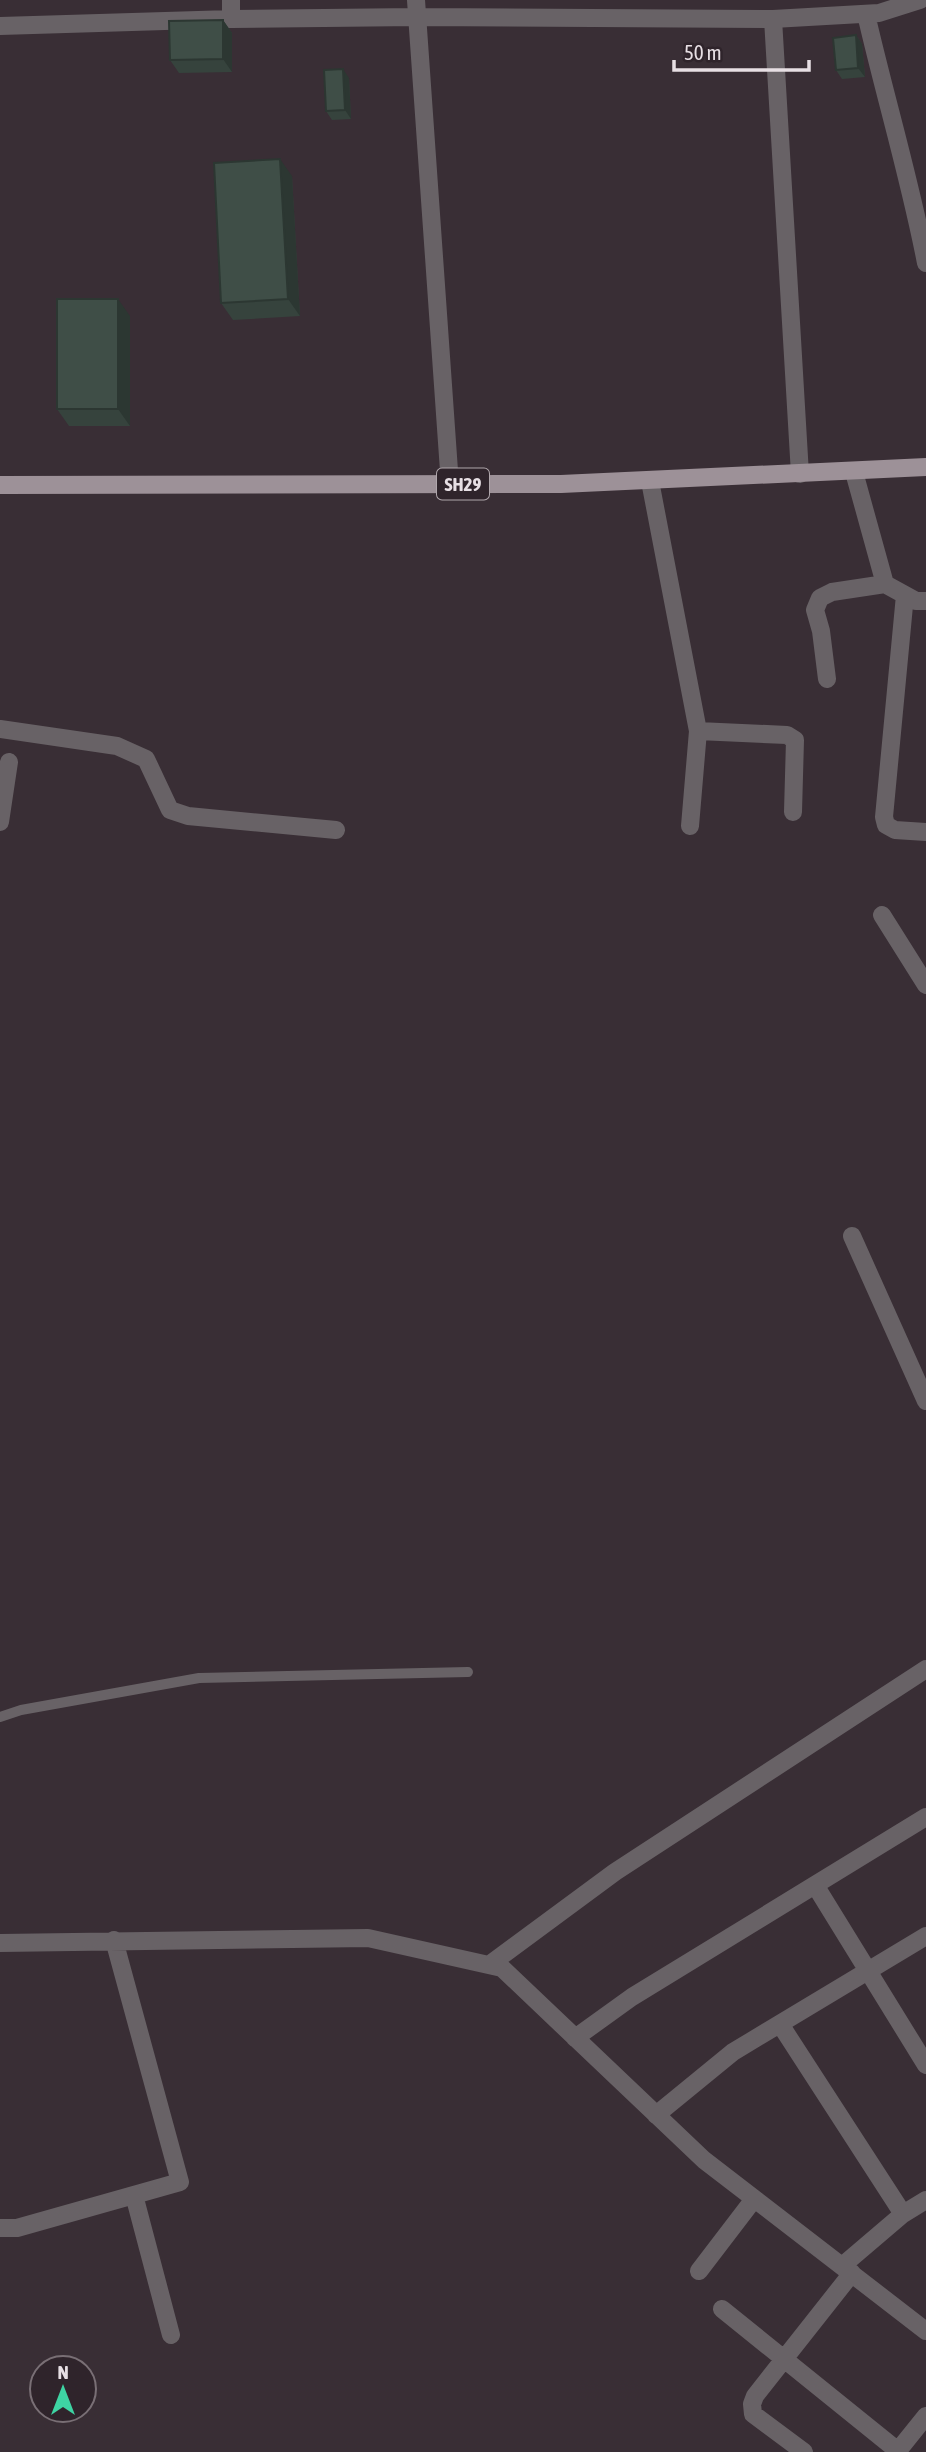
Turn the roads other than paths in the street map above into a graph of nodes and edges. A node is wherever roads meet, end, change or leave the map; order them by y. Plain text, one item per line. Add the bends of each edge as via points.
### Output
1 (231, 0) edge
2 (920, 0) edge
3 (417, 9) edge
4 (866, 14) junction
5 (231, 19) junction
6 (773, 19) junction
7 (0, 26) edge
8 (926, 263) edge
9 (926, 467) edge
10 (854, 472) junction
11 (800, 474) junction
12 (650, 481) junction
13 (0, 485) edge
14 (450, 485) junction
15 (885, 584) junction
16 (905, 595) junction
17 (926, 601) edge
18 (827, 679) dead end
19 (0, 729) edge
20 (698, 731) junction
21 (9, 762) dead end
22 (793, 811) dead end
23 (0, 822) edge
24 (690, 826) dead end
25 (336, 830) dead end
26 (926, 832) edge
27 (882, 915) dead end
28 (926, 985) edge
29 (852, 1236) dead end
30 (926, 1401) edge
31 (926, 1669) edge
32 (468, 1672) dead end
33 (0, 1717) edge
34 (926, 1818) edge
35 (815, 1885) junction
36 (926, 1936) edge
37 (114, 1940) junction
38 (0, 1942) edge
39 (489, 1965) junction
40 (868, 1971) junction
41 (780, 2024) junction
42 (575, 2038) junction
43 (926, 2065) edge
44 (656, 2115) junction
45 (134, 2196) junction
46 (754, 2199) junction
47 (926, 2200) edge
48 (903, 2214) junction
49 (0, 2228) edge
50 (847, 2270) junction
51 (699, 2271) dead end
52 (722, 2309) dead end
53 (926, 2331) edge
54 (172, 2336) dead end
55 (785, 2358) junction
56 (926, 2416) edge
57 (804, 2452) edge
58 (898, 2452) edge

1 - 5 street
2 - 4 street
3 - 5 street
3 - 6 street
3 - 14 street
4 - 6 street
4 - 8 street
5 - 7 street
6 - 11 street
9 - 10 main road, SH29
10 - 11 main road, SH29
10 - 15 street
11 - 12 main road, SH29
12 - 14 main road, SH29
12 - 20 street
13 - 14 main road, SH29
15 - 16 street
15 - 18 street via 820,597 815,610
16 - 17 street
16 - 26 street via 884,817 886,825 895,830
19 - 25 street via 117,746 146,758 170,810 188,816
20 - 22 street via 787,735 795,740
20 - 24 street
21 - 23 street
27 - 28 street
29 - 30 street
31 - 39 street via 615,1872
32 - 33 lane via 200,1678
34 - 35 street
35 - 40 street
35 - 42 street via 632,1997
36 - 40 street
37 - 38 street
37 - 39 street via 368,1938
37 - 45 street via 180,2182
39 - 42 street via 502,1968
40 - 41 street
40 - 43 street
41 - 44 street via 733,2052
41 - 48 street
42 - 44 street
44 - 46 street
45 - 49 street via 17,2228
45 - 54 street
46 - 50 street
46 - 51 street
47 - 48 street
48 - 50 street
50 - 53 street
50 - 55 street
52 - 55 street
55 - 57 street via 755,2396 753,2414
55 - 58 street
56 - 58 street

